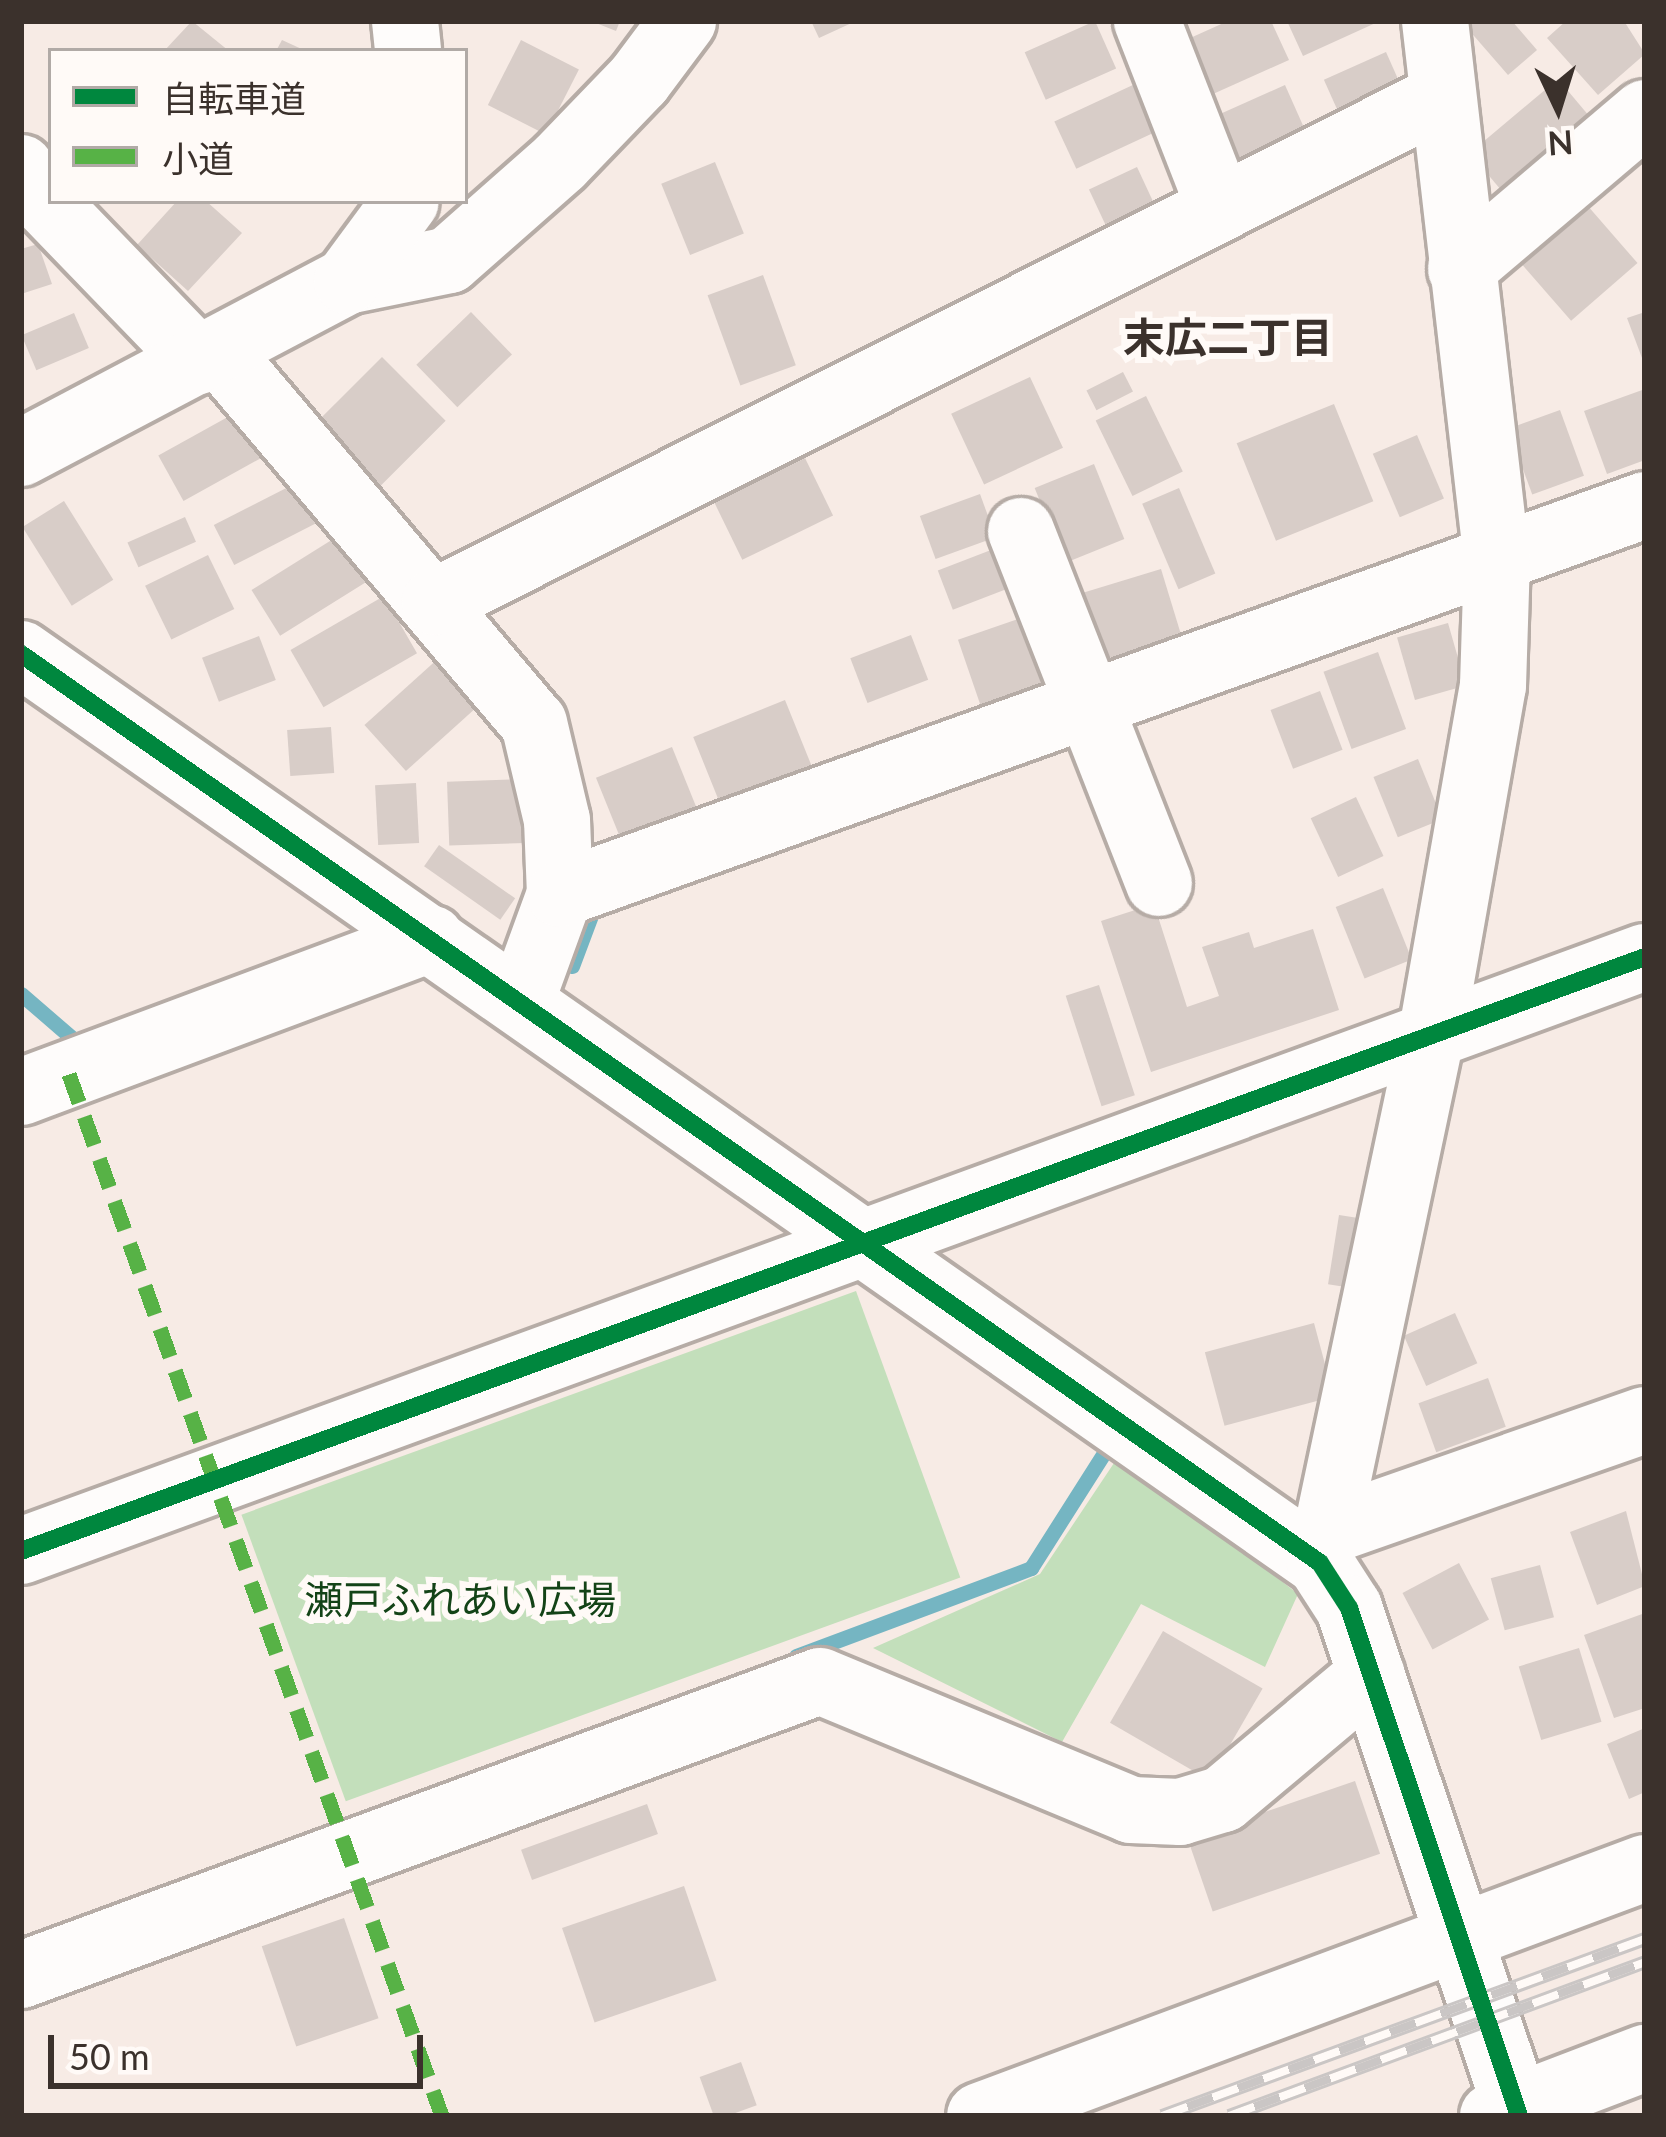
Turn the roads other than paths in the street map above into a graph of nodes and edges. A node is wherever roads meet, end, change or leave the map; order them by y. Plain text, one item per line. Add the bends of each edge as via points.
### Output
1 (682, 21) edge
2 (1147, 21) edge
3 (1436, 21) edge
4 (1442, 97) junction
5 (1645, 113) edge
6 (21, 167) edge
7 (48, 203) edge
8 (49, 204) edge
9 (404, 204) edge
10 (1220, 208) junction
11 (1461, 269) junction
12 (347, 281) junction
13 (209, 356) junction
14 (21, 453) edge
15 (1645, 505) edge
16 (1021, 531) dead end
17 (1496, 586) junction
18 (435, 602) junction
19 (21, 654) edge
20 (1097, 719) junction
21 (1160, 883) dead end
22 (560, 893) junction
23 (431, 939) junction
24 (1645, 957) edge
25 (521, 1001) junction
26 (1431, 1037) junction
27 (21, 1092) edge
28 (869, 1243) junction
29 (1645, 1420) edge
30 (1324, 1547) junction
31 (21, 1551) edge
32 (1372, 1674) junction
33 (1645, 1868) edge
34 (1464, 1936) junction
35 (21, 1975) edge
36 (1645, 2058) edge
37 (1509, 2113) edge
38 (980, 2116) edge

1 - 12 street via 639,80 448,260
2 - 10 street
3 - 4 street
4 - 10 street
4 - 11 street
5 - 11 street
6 - 7 street
8 - 13 street
9 - 12 street
10 - 18 street
11 - 17 street
12 - 13 street
13 - 14 street
13 - 18 street
15 - 17 street
16 - 20 street
17 - 20 street
17 - 26 street via 1493,686
18 - 22 street via 534,723 557,820
19 - 23 street
20 - 21 street
20 - 22 street
22 - 25 street
23 - 25 street
23 - 27 street
24 - 26 street
25 - 28 street
26 - 28 street
26 - 30 street
28 - 30 street
28 - 31 street
29 - 30 street
30 - 32 street
32 - 34 street
32 - 35 street via 1223,1799 1180,1812 1131,1810 820,1681
33 - 34 street
34 - 37 street
34 - 38 street
36 - 37 street

